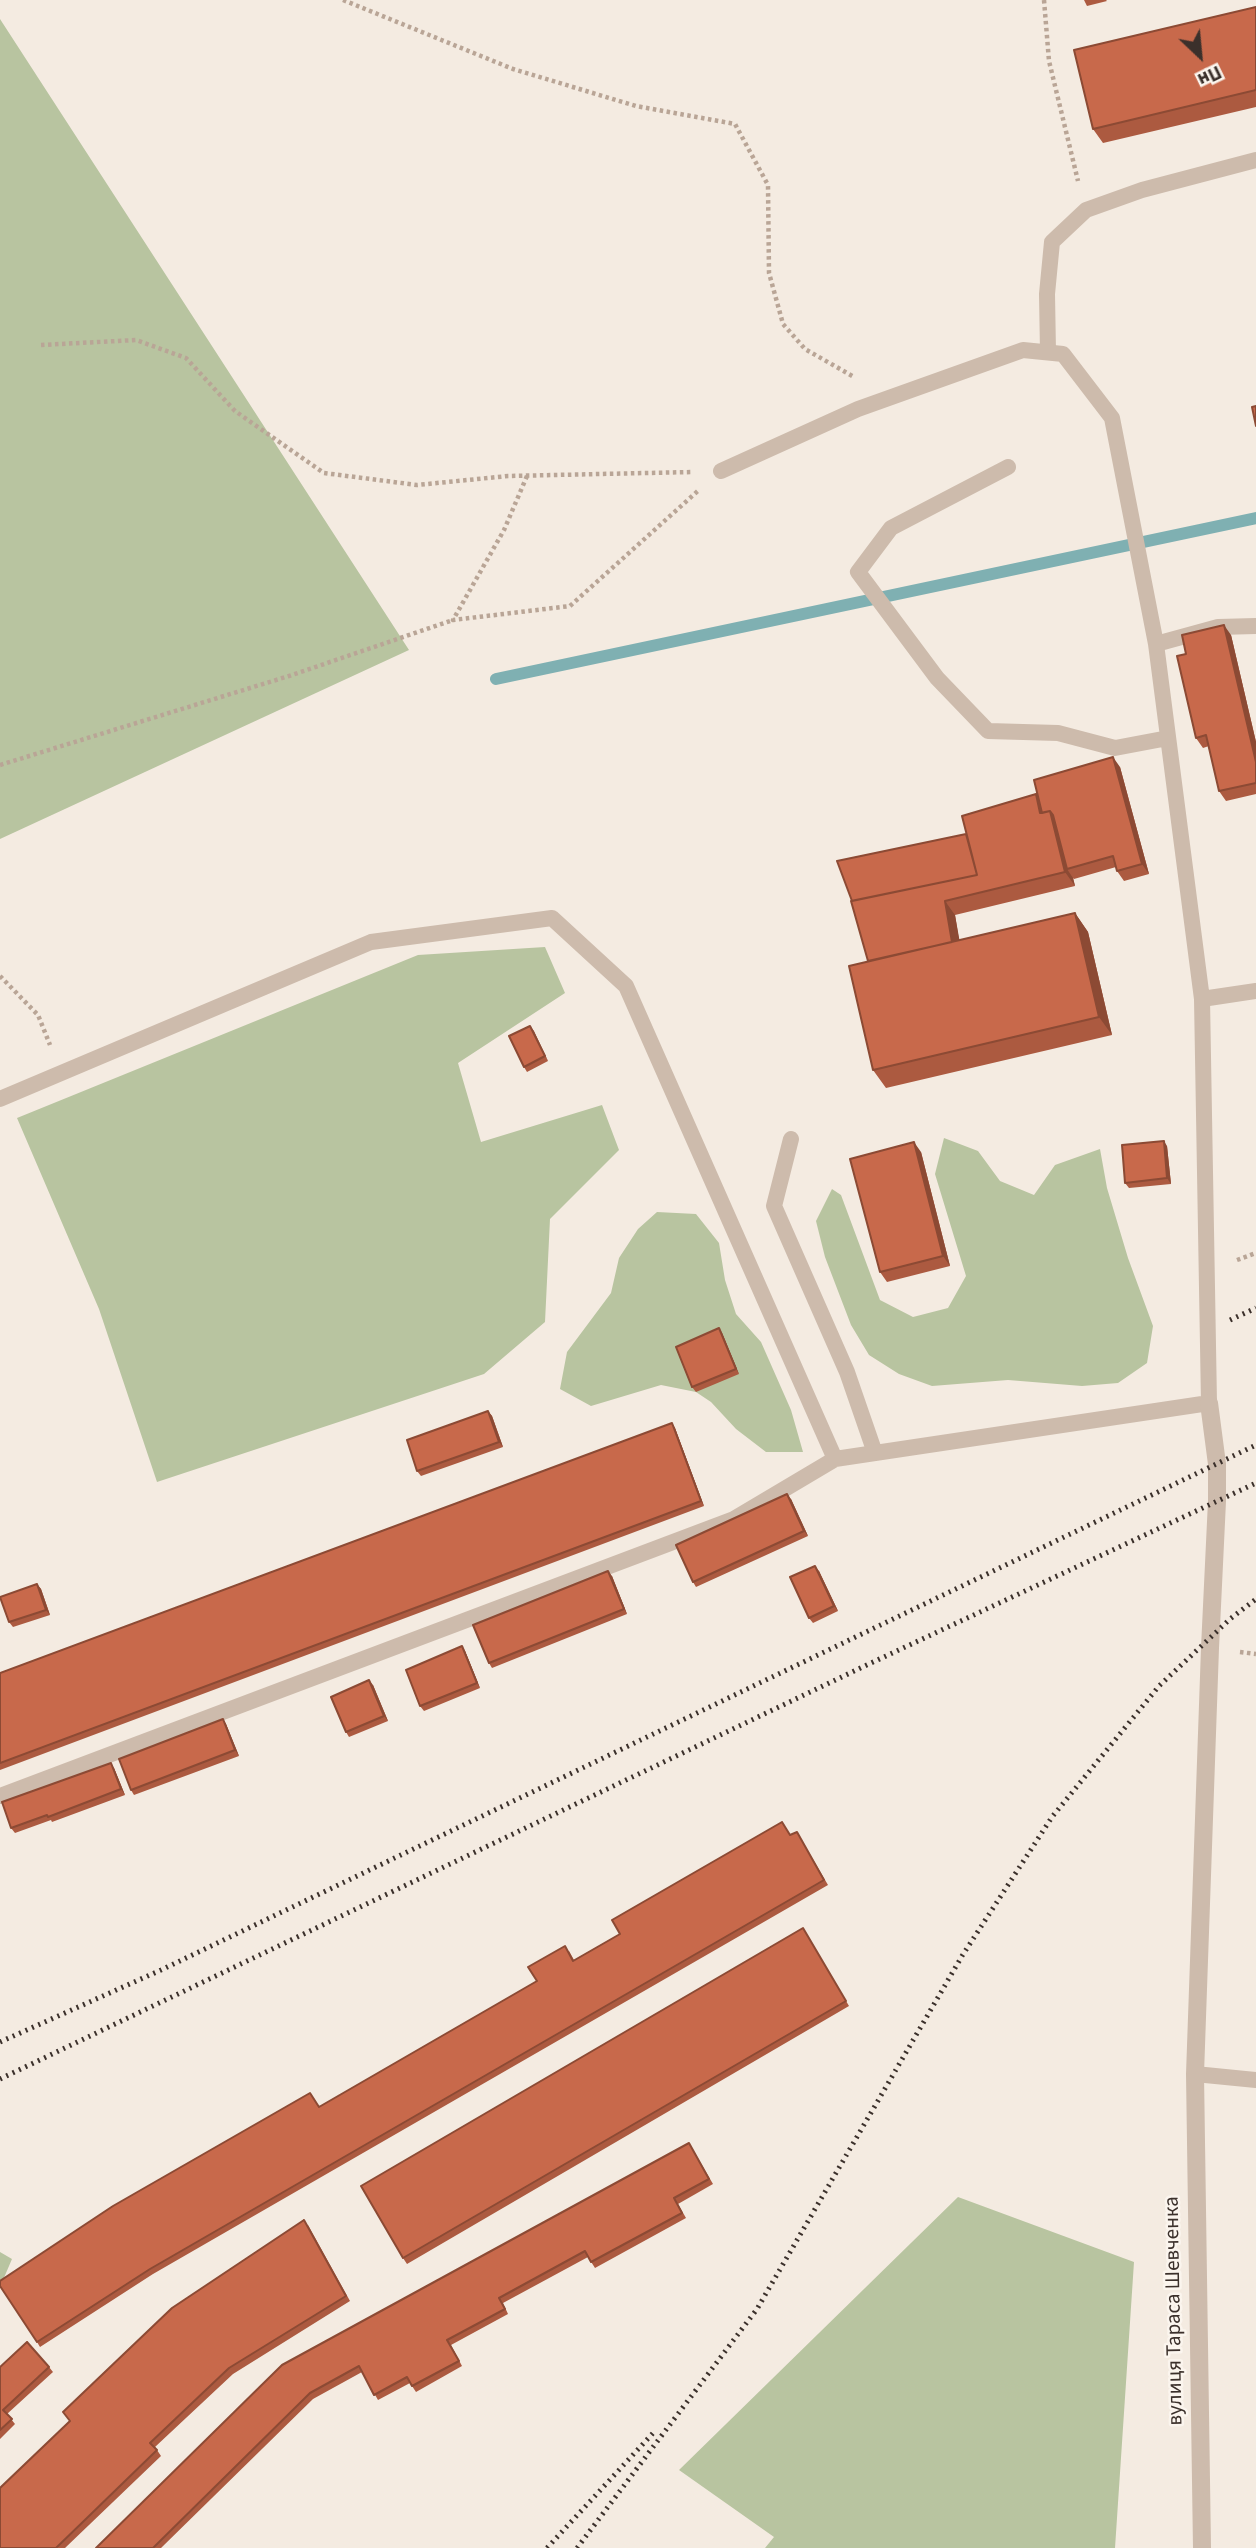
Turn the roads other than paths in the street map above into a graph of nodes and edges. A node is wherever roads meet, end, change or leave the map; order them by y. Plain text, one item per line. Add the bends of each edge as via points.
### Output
1 (1256, 160) edge
2 (1048, 352) junction
3 (1008, 467) dead end
4 (721, 471) road end
5 (1256, 626) edge
6 (1156, 643) junction
7 (1168, 738) junction
8 (1256, 991) edge
9 (1202, 999) junction
10 (0, 1099) edge
11 (791, 1139) dead end
12 (1209, 1403) junction
13 (875, 1453) junction
14 (835, 1459) junction
15 (0, 1796) edge
16 (1195, 2074) junction
17 (1256, 2080) edge
18 (1202, 2548) edge

1 - 2 lane via 1086,210 1052,242
2 - 4 lane via 1023,350 877,402
2 - 6 lane via 1063,354 1112,418
3 - 7 lane via 891,528 858,572 937,678 988,731 1058,733 1115,748
5 - 6 lane via 1219,627
6 - 7 lane
7 - 9 lane
8 - 9 lane
9 - 12 lane
10 - 14 lane via 372,942 552,918 626,986
11 - 13 lane via 774,1206 847,1372
12 - 13 lane
12 - 16 street, вулиця Тараса Шевченка via 1217,1501
13 - 14 lane
14 - 15 lane via 734,1518
16 - 17 lane
16 - 18 street, вулиця Тараса Шевченка

